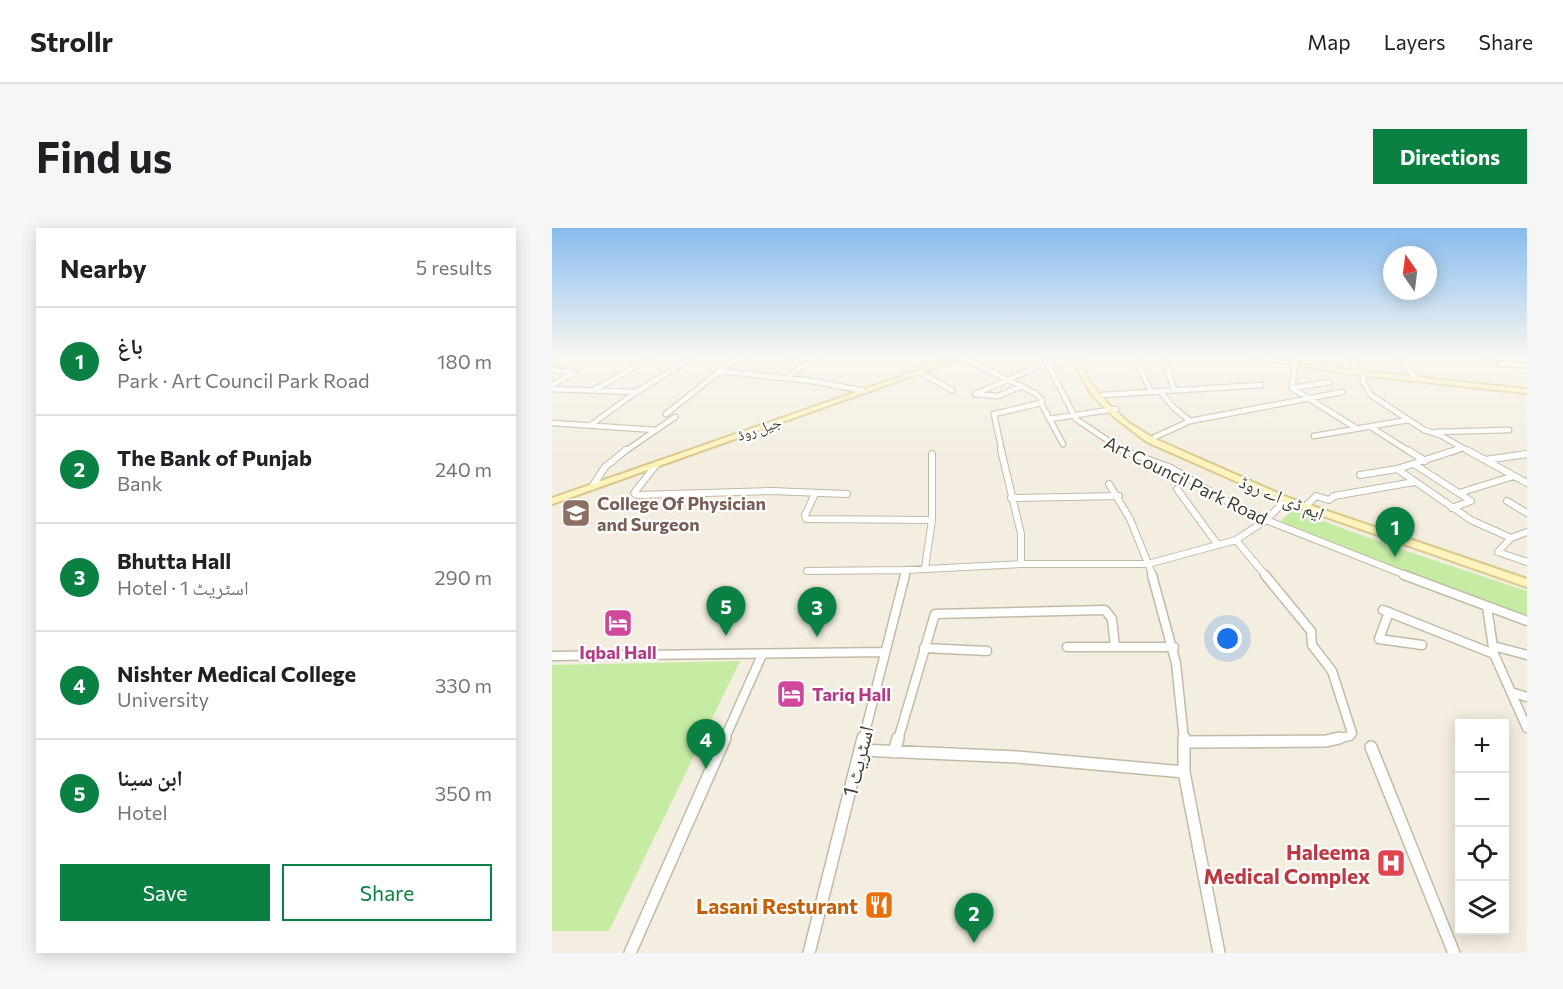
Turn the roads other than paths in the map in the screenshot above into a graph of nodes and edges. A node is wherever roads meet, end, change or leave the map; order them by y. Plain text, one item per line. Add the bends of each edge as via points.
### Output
1 (562, 390) joint
2 (640, 390) edge
3 (696, 390) edge
4 (858, 390) edge
5 (868, 390) edge
6 (985, 390) edge
7 (1013, 390) edge
8 (1029, 390) edge
9 (1061, 390) edge
10 (1093, 390) edge
11 (1100, 390) edge
12 (1168, 390) edge
13 (1295, 390) edge
14 (1366, 390) edge
15 (593, 391) joint
16 (865, 391) junction
17 (1151, 391) joint
18 (1160, 391) junction
19 (636, 392) junction
20 (1342, 392) dead end
21 (1103, 395) junction
22 (552, 396) edge
23 (1309, 399) junction
24 (1041, 403) junction
25 (1113, 409) junction
26 (1074, 416) junction
27 (1049, 418) junction
28 (1408, 420) junction
29 (1190, 421) junction
30 (552, 423) edge
31 (591, 424) junction
32 (1370, 426) junction
33 (1356, 428) junction
34 (656, 430) junction
35 (1509, 430) dead end
36 (1431, 432) junction
37 (1314, 436) dead end
38 (1155, 437) junction
39 (1063, 444) dead end
40 (1463, 448) junction
41 (932, 454) dead end
42 (1527, 454) edge
43 (1485, 460) junction
44 (1425, 461) junction
45 (1414, 464) junction
46 (656, 465) junction
47 (1397, 469) junction
48 (1232, 474) junction
49 (1360, 475) dead end
50 (1514, 476) junction
51 (1414, 482) junction
52 (1527, 483) edge
53 (1109, 484) dead end
54 (592, 487) junction
55 (1177, 489) dead end
56 (1459, 493) junction
57 (815, 494) junction
58 (847, 494) dead end
59 (1119, 496) junction
60 (1011, 498) junction
61 (1286, 500) junction
62 (552, 501) edge
63 (1507, 501) dead end
64 (1308, 504) junction
65 (1452, 508) junction
66 (1527, 513) edge
67 (1341, 518) junction
68 (932, 520) junction
69 (1266, 520) junction
70 (1527, 532) edge
71 (1511, 538) junction
72 (1236, 540) junction
73 (1218, 545) junction
74 (1527, 562) edge
75 (1021, 564) junction
76 (1148, 564) junction
77 (925, 568) junction
78 (906, 570) junction
79 (807, 571) dead end
80 (1527, 577) edge
81 (1527, 583) edge
82 (1487, 607) junction
83 (1527, 621) edge
84 (1422, 645) dead end
85 (1115, 647) junction
86 (1174, 647) junction
87 (924, 648) junction
88 (1067, 648) dead end
89 (1493, 650) junction
90 (987, 651) dead end
91 (885, 652) junction
92 (762, 655) junction
93 (1527, 655) edge
94 (552, 656) edge
95 (1511, 692) junction
96 (1527, 697) edge
97 (1527, 728) edge
98 (1185, 742) junction
99 (1371, 747) dead end
100 (860, 750) junction
101 (894, 752) junction
102 (1184, 772) junction
103 (630, 953) edge
104 (809, 953) edge
105 (1219, 953) edge
106 (1454, 953) edge

1 - 15 street
1 - 22 street
2 - 19 street
3 - 34 street via 667,413 675,417
4 - 16 street
5 - 16 main road, جیل روڈ
6 - 7 street via 975,394 999,396
8 - 24 street via 1039,395
9 - 26 street, Art Council Park Road
10 - 25 main road, ایم ڈی اے روڈ
11 - 21 main road, ایم ڈی اے روڈ
12 - 18 street
13 - 23 street
14 - 28 street
15 - 19 street
16 - 46 main road, جیل روڈ
17 - 18 street
17 - 21 street
18 - 29 street
19 - 31 street
20 - 23 street
21 - 25 main road, ایم ڈی اے روڈ
23 - 29 street
23 - 33 street
24 - 27 street
24 - 60 street via 994,414
25 - 26 street
25 - 38 main road, ایم ڈی اے روڈ
25 - 48 main road, ایم ڈی اے روڈ via 1133,430 1150,440
26 - 27 street
26 - 69 street, Art Council Park Road via 1123,452 1171,468
27 - 39 street
28 - 32 street
28 - 36 street
29 - 38 street
30 - 31 street
31 - 34 street
32 - 33 street
32 - 44 street
33 - 37 street
34 - 54 street via 608,466
35 - 36 street
36 - 40 street
38 - 48 main road, ایم ڈی اے روڈ
40 - 43 street
40 - 44 street
41 - 68 street
42 - 43 street
43 - 50 street
44 - 45 street
45 - 47 street
45 - 56 street
46 - 54 main road, جیل روڈ
46 - 57 street via 634,493
47 - 49 street
47 - 51 street
48 - 61 main road, ایم ڈی اے روڈ
48 - 64 main road, ایم ڈی اے روڈ
50 - 52 street
50 - 56 street
51 - 64 street via 1334,495 1329,501 1316,496
51 - 65 street
53 - 59 street
54 - 62 main road, جیل روڈ
55 - 73 street
56 - 65 street via 1470,503
57 - 58 street
57 - 68 street via 806,519
59 - 60 street
59 - 76 street
60 - 75 street via 1021,534
61 - 67 main road, ایم ڈی اے روڈ
61 - 69 street
63 - 66 street
64 - 67 main road, ایم ڈی اے روڈ
65 - 71 street
67 - 80 main road, ایم ڈی اے روڈ
67 - 81 main road, ایم ڈی اے روڈ
68 - 77 street
69 - 72 street
69 - 82 street, Art Council Park Road
70 - 71 street
71 - 74 street via 1498,552
72 - 73 street
72 - 98 street via 1311,631 1312,645 1332,671 1352,733 1326,741
73 - 76 street
75 - 76 street
75 - 77 street
76 - 86 street
77 - 78 street
78 - 79 street
78 - 91 street, اسٹریٹ 1
82 - 83 street, Art Council Park Road
82 - 89 street
84 - 89 street via 1379,639 1386,611
85 - 86 street
85 - 87 street via 1112,619 1108,612 1100,610 937,614 933,616
85 - 88 street
86 - 98 street
87 - 90 street
87 - 101 street
89 - 93 street
89 - 95 street
91 - 92 street
91 - 100 street, اسٹریٹ 1
92 - 94 street
92 - 103 street
95 - 96 street
95 - 97 street
98 - 102 street
99 - 106 street
100 - 101 street
100 - 104 street, اسٹریٹ 1
101 - 102 street via 1028,757
102 - 105 street

